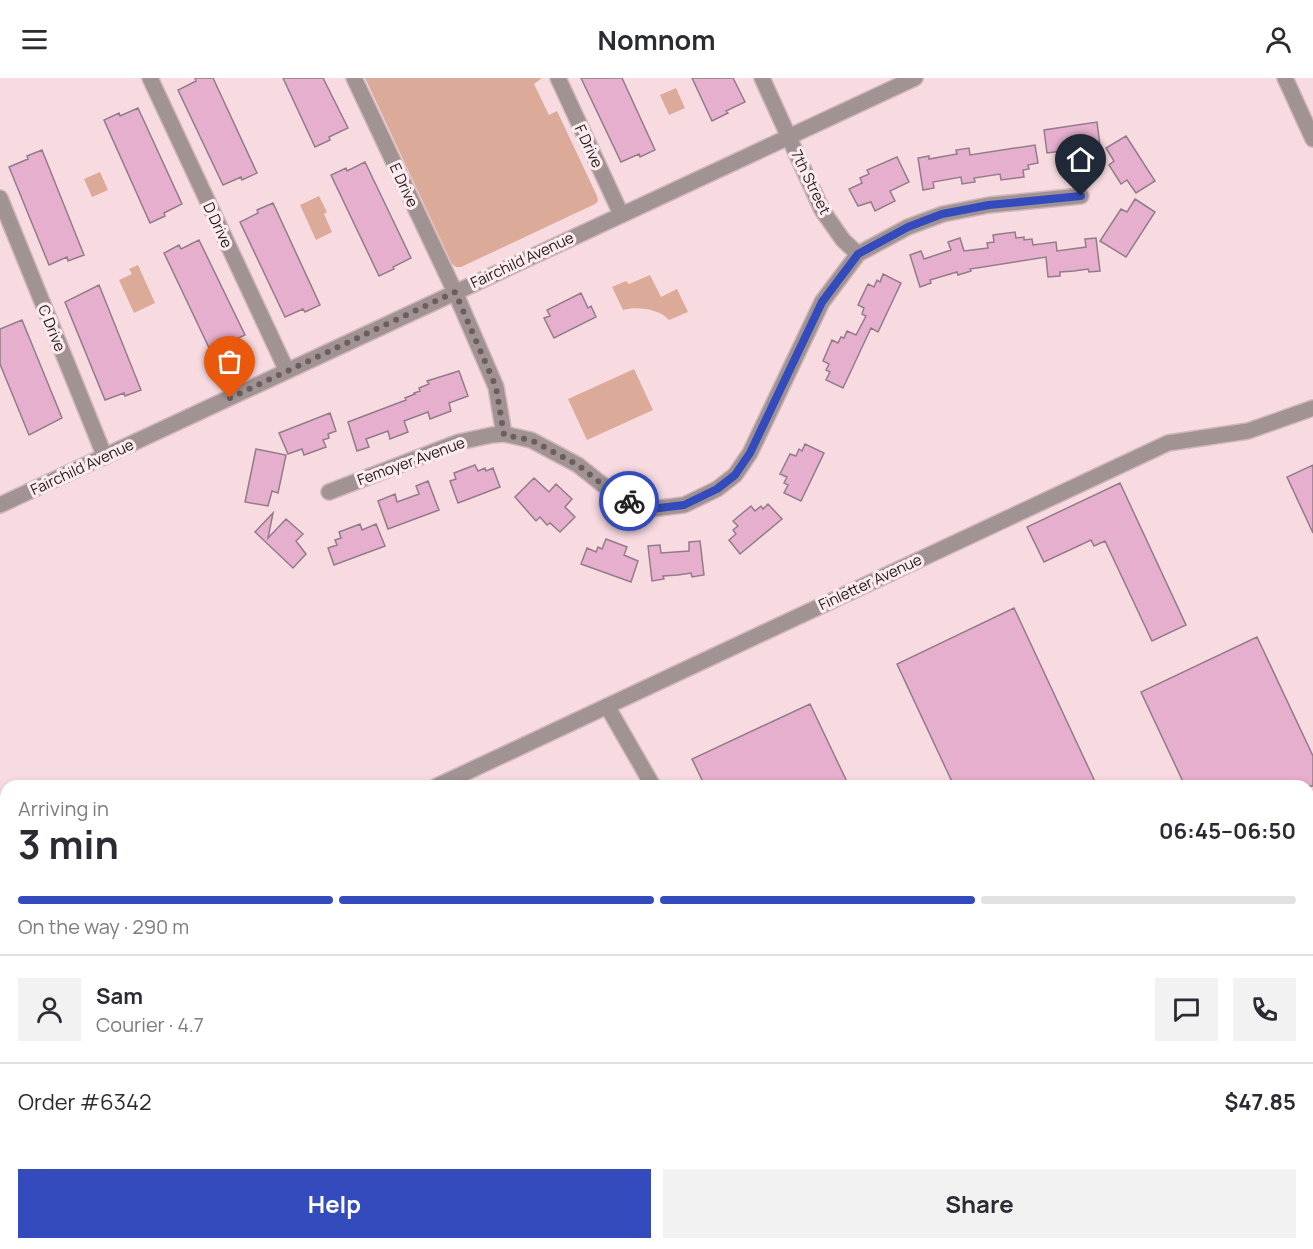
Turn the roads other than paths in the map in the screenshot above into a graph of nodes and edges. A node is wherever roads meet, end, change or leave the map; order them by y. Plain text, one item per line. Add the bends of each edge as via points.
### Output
1 (150, 78) edge
2 (354, 78) edge
3 (558, 78) edge
4 (762, 78) edge
5 (915, 78) edge
6 (1285, 78) edge
7 (789, 137) junction
8 (1313, 139) edge
9 (1081, 196) dead end
10 (0, 198) edge
11 (621, 214) junction
12 (858, 254) junction
13 (455, 292) junction
14 (287, 371) junction
15 (1313, 408) edge
16 (504, 435) junction
17 (105, 457) junction
18 (329, 492) dead end
19 (0, 505) edge
20 (607, 706) junction
21 (450, 780) edge
22 (650, 780) edge

1 - 14 street, D Drive
2 - 13 street, E Drive
3 - 11 street, F Drive
4 - 7 street, 7th Street
5 - 7 street, Fairchild Avenue
6 - 8 street
7 - 11 street, Fairchild Avenue
7 - 12 street, 7th Street via 822,210
9 - 12 street, Femoyer Avenue via 942,214
10 - 17 street, C Drive
11 - 13 street, Fairchild Avenue
12 - 16 street, Femoyer Avenue via 822,302 750,453 735,475 717,489 684,505 651,509 618,497 578,465 531,440
13 - 14 street, Fairchild Avenue
13 - 16 street, E Drive via 496,387
14 - 17 street, Fairchild Avenue
15 - 20 street, Finletter Avenue via 1248,431 1168,443
16 - 18 street, Femoyer Avenue via 459,442
17 - 19 street, Fairchild Avenue
20 - 21 street, Finletter Avenue
20 - 22 street

